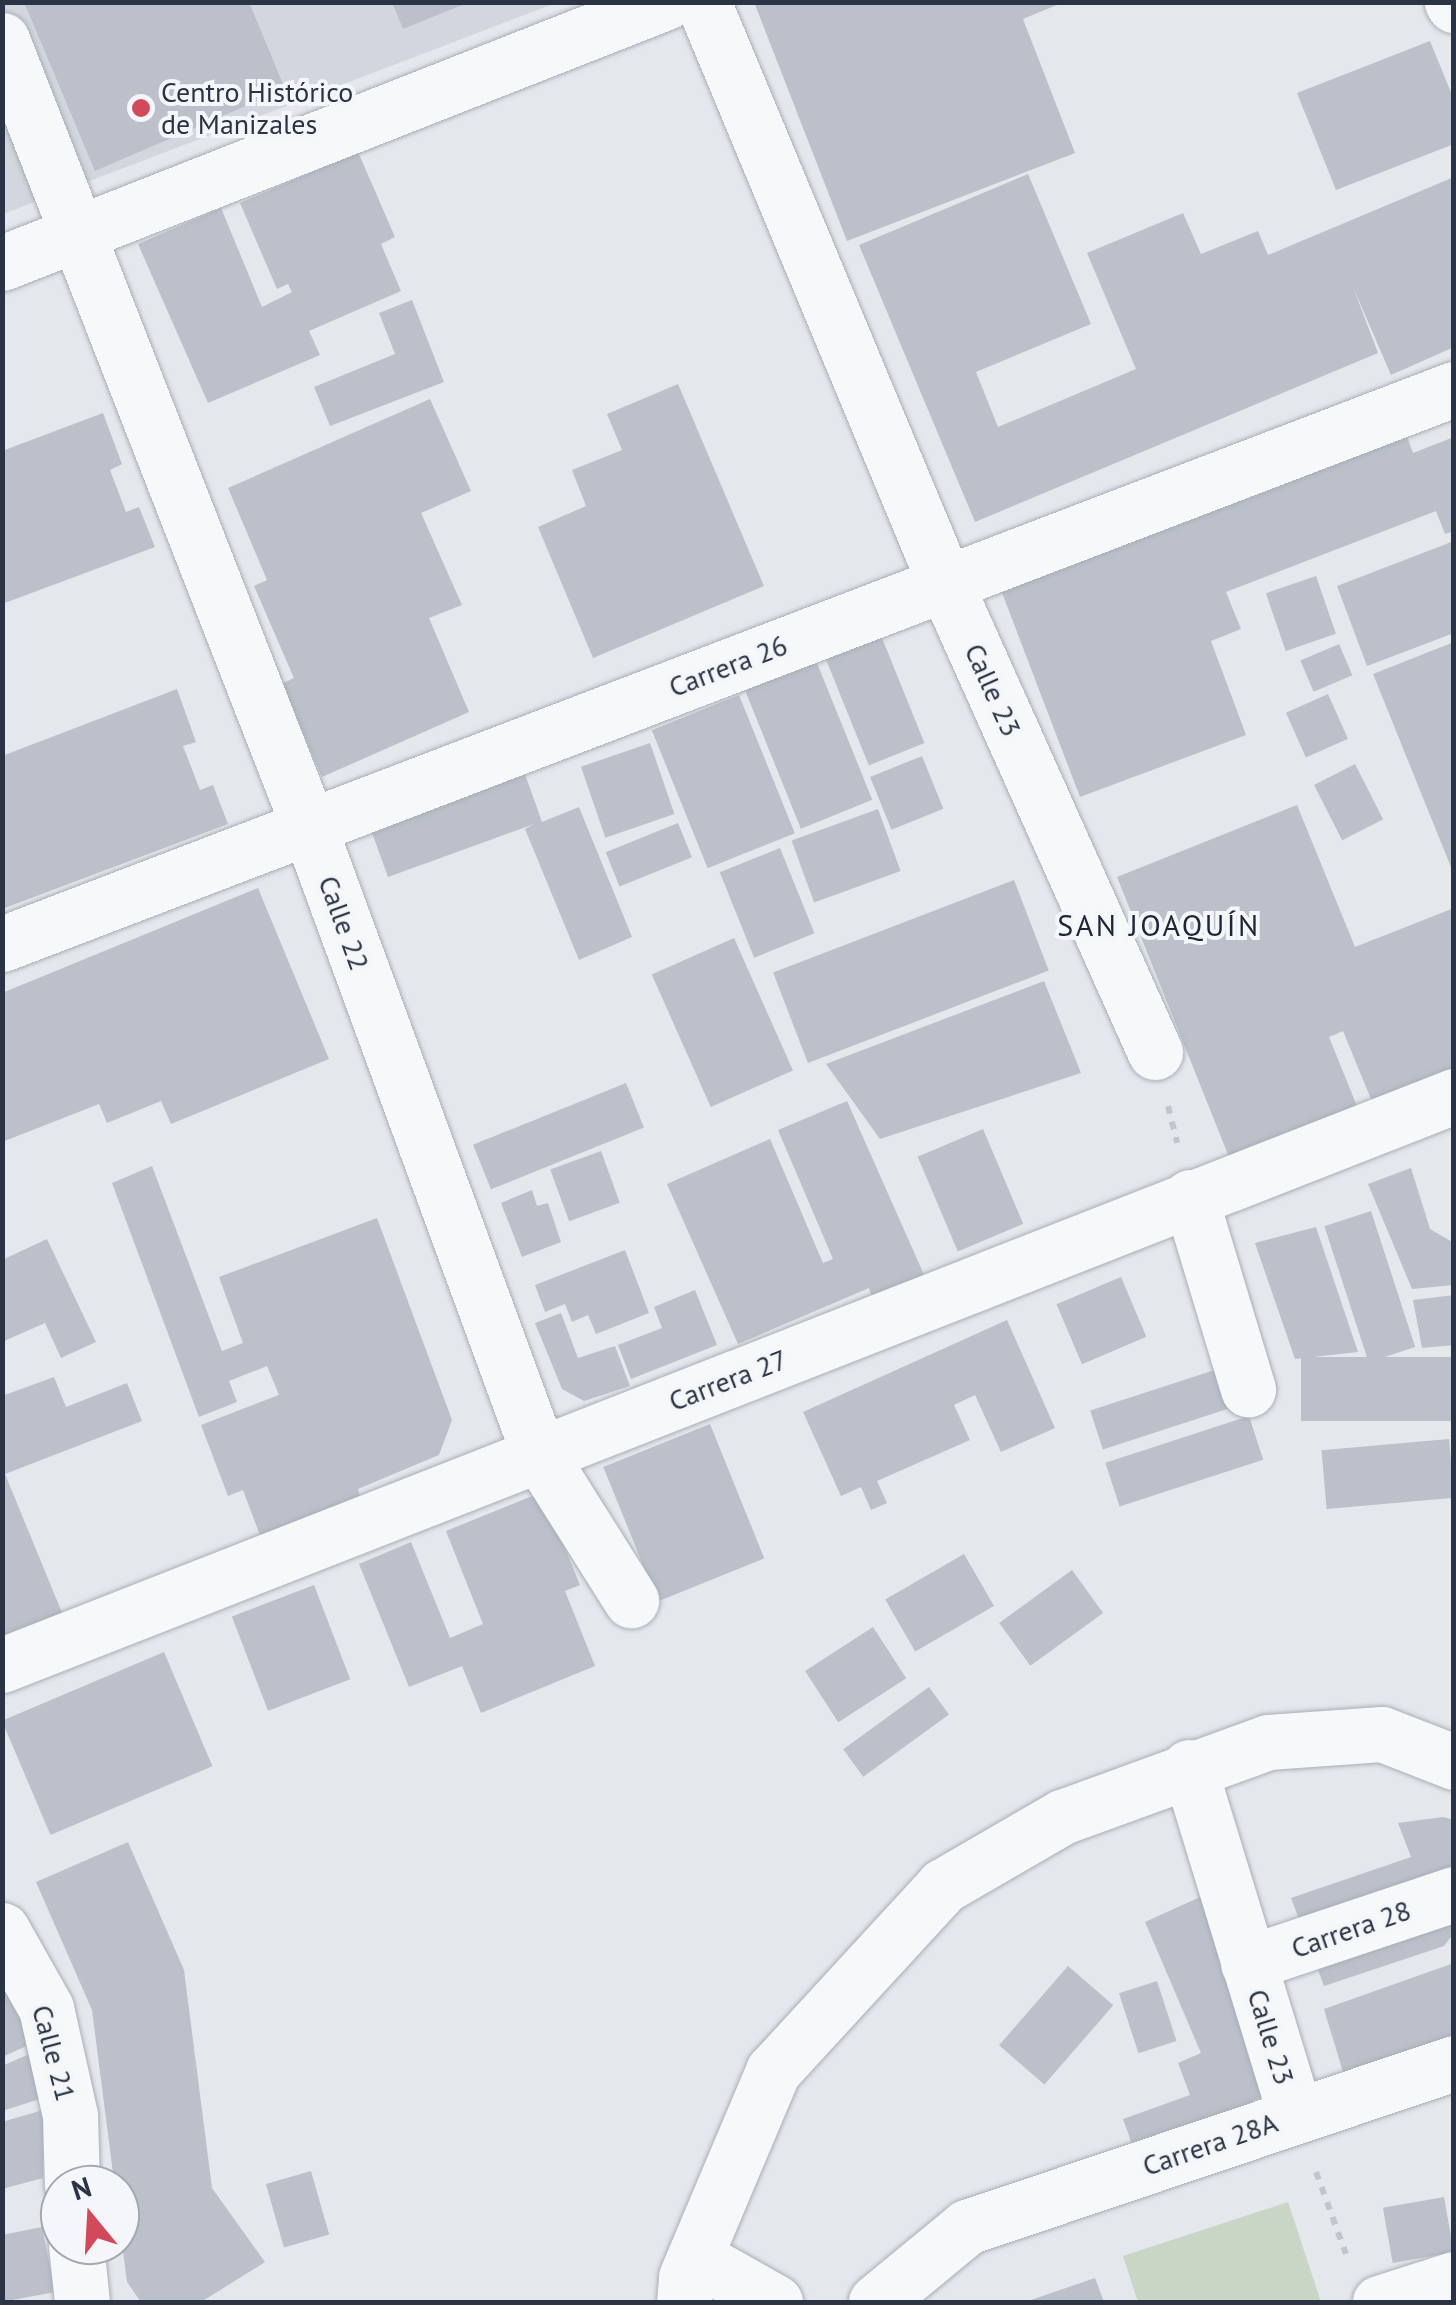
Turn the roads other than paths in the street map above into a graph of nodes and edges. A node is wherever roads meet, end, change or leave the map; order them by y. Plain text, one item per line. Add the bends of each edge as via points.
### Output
1 (666, 2) edge
2 (704, 2) edge
3 (2, 40) edge
4 (81, 233) junction
5 (2, 263) edge
6 (1454, 389) edge
7 (945, 583) junction
8 (309, 827) junction
9 (2, 944) edge
10 (1155, 1052) road end
11 (1454, 1096) edge
12 (1190, 1198) junction
13 (1248, 1388) dead end
14 (539, 1454) junction
15 (630, 1600) dead end
16 (2, 1665) edge
17 (1454, 1762) edge
18 (1189, 1767) junction
19 (1454, 1894) edge
20 (2, 1930) edge
21 (1248, 1963) junction
22 (1454, 2063) edge
23 (1295, 2114) junction
24 (71, 2165) edge
25 (78, 2265) edge
26 (1454, 2278) edge
27 (690, 2280) edge
28 (1365, 2285) edge
29 (82, 2302) edge
30 (775, 2302) edge
31 (876, 2302) edge

1 - 4 street
2 - 7 street, Calle 23
3 - 4 street, Calle 22
4 - 5 street
4 - 8 street, Calle 22
6 - 7 street, Carrera 26
7 - 8 street, Carrera 26
7 - 10 street, Calle 23
8 - 9 street, Carrera 26
8 - 14 street, Calle 22
11 - 12 street, Carrera 27
12 - 13 street
12 - 14 street, Carrera 27
14 - 15 street, Calle 22
14 - 16 street, Carrera 27
17 - 18 street via 1382,1734 1268,1742
18 - 21 street, Calle 23
18 - 27 street via 1062,1818 942,1886 772,2071
19 - 21 street, Carrera 28
20 - 24 street, Calle 21 via 46,2008 70,2114
21 - 23 street, Calle 23
22 - 23 street, Carrera 28A
23 - 31 street, Carrera 28A via 967,2228
25 - 29 street
26 - 28 street
27 - 30 street

